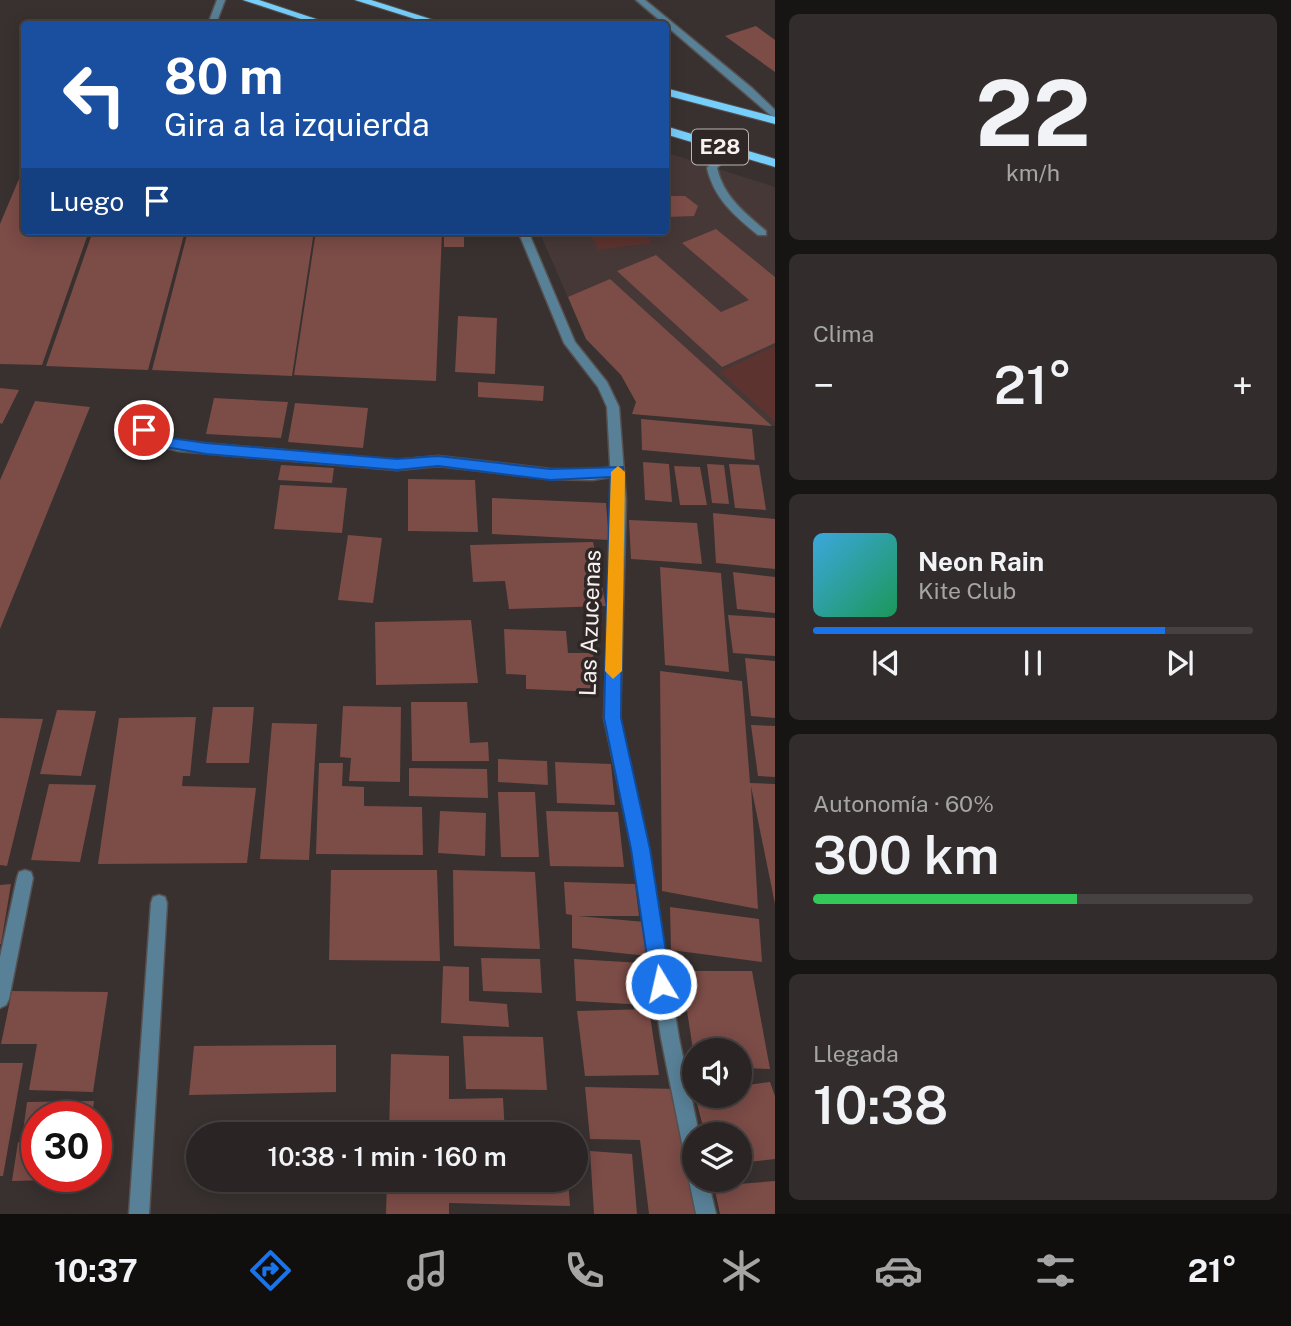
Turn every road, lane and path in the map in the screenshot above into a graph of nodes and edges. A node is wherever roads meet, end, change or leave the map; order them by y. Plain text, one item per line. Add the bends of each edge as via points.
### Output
1 (221, 0) edge
2 (248, 0) edge
3 (640, 0) edge
4 (367, 1) edge
5 (213, 21) edge
6 (316, 21) edge
7 (431, 21) edge
8 (665, 21) edge
9 (669, 24) edge
10 (669, 92) edge
11 (775, 118) edge
12 (669, 131) edge
13 (728, 149) junction
14 (775, 163) edge
15 (762, 233) dead end
16 (525, 235) edge
17 (144, 430) dead end
18 (618, 471) junction
19 (25, 878) dead end
20 (159, 903) dead end
21 (0, 999) edge
22 (688, 1122) edge
23 (701, 1192) edge
24 (139, 1214) edge
25 (706, 1214) edge

1 - 5 street
2 - 6 main road
3 - 8 street
4 - 7 main road
9 - 11 street via 749,90
10 - 11 main road, E28
12 - 13 main road, E28
13 - 14 main road, E28
13 - 15 street via 712,168 714,181 724,199
16 - 18 street, Las Azucenas via 570,343 613,407
17 - 18 street via 153,440 206,449 397,465 438,461 550,474
18 - 22 street, Las Azucenas via 612,718
19 - 21 street
20 - 24 street
23 - 25 street

